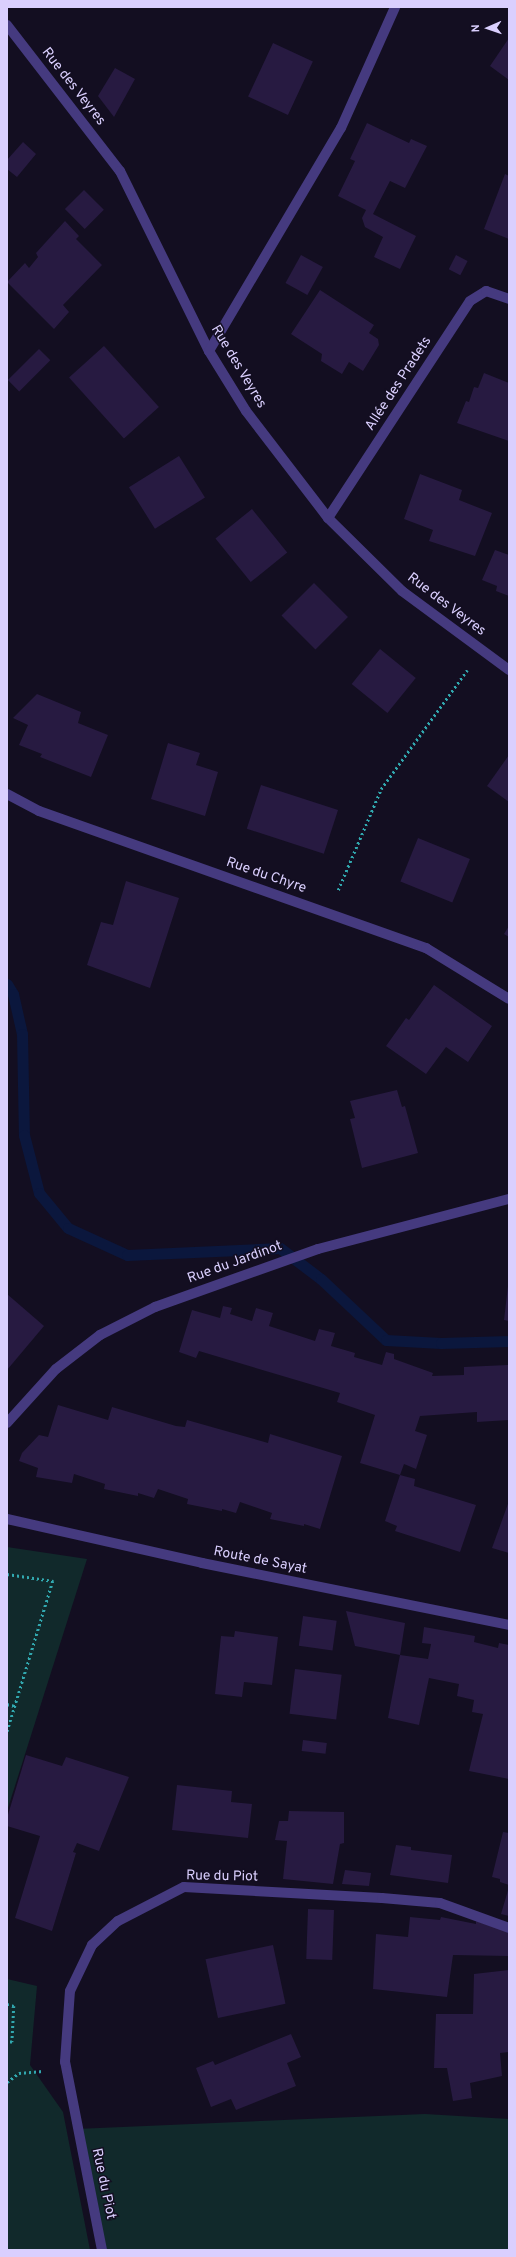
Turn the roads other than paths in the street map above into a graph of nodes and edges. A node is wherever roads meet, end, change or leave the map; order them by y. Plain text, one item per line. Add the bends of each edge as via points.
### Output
1 (395, 7) edge
2 (7, 25) edge
3 (509, 299) edge
4 (209, 350) junction
5 (328, 518) junction
6 (509, 670) edge
7 (7, 794) edge
8 (509, 999) edge
9 (509, 1199) edge
10 (7, 1423) edge
11 (7, 1519) edge
12 (509, 1625) edge
13 (509, 1928) edge
14 (102, 2250) edge

1 - 4 street via 341,128
2 - 4 street, Rue des Veyres via 120,171
3 - 5 street, Allée des Pradets via 486,291 470,301
4 - 5 street, Rue des Veyres via 246,411
5 - 6 street, Rue des Veyres via 402,591
7 - 8 street, Rue du Chyre via 39,811 426,948
9 - 10 street, Rue du Jardinot via 318,1249 155,1307 100,1335 56,1369
11 - 12 street, Route de Sayat via 202,1564
13 - 14 street, Rue du Piot via 440,1903 184,1887 118,1921 92,1945 70,1991 65,2062

